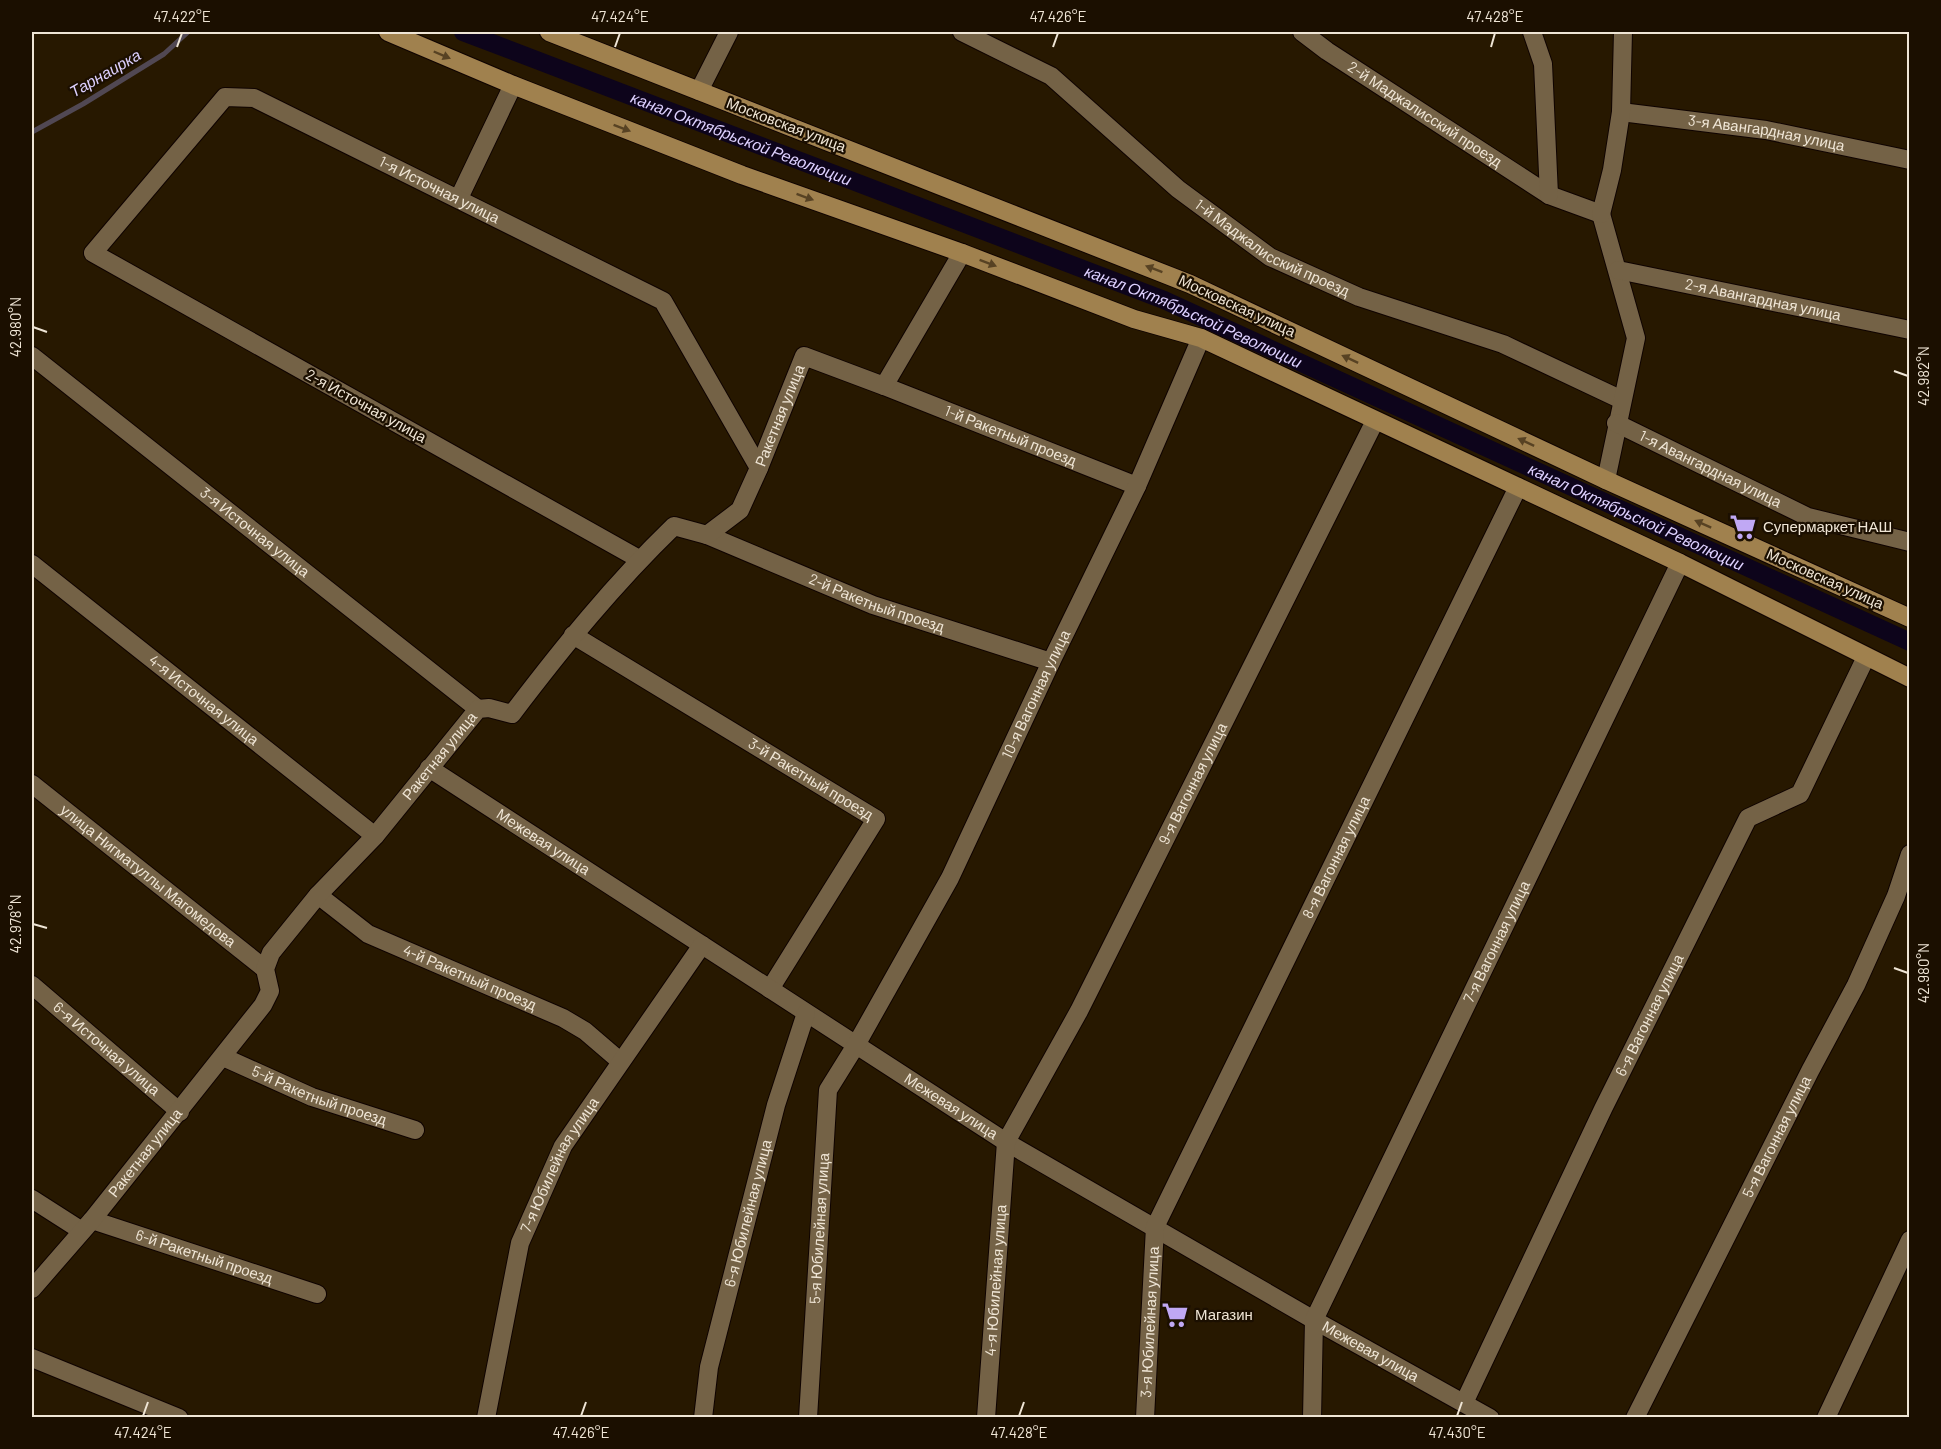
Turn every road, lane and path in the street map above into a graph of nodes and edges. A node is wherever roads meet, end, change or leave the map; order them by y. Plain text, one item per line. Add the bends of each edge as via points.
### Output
1 (388, 32) edge
2 (549, 32) edge
3 (729, 32) edge
4 (962, 32) edge
5 (1302, 32) edge
6 (1532, 32) edge
7 (1623, 32) edge
8 (513, 85) junction
9 (699, 91) junction
10 (1621, 112) junction
11 (1910, 160) edge
12 (1549, 195) junction
13 (459, 198) junction
14 (1601, 214) junction
15 (93, 253) joint
16 (962, 253) junction
17 (1618, 270) junction
18 (1910, 330) edge
19 (1201, 338) junction
20 (32, 356) edge
21 (884, 386) junction
22 (1622, 400) junction
23 (1375, 421) junction
24 (1617, 423) junction
25 (759, 468) junction
26 (1606, 480) junction
27 (1137, 486) junction
28 (1518, 487) junction
29 (706, 534) junction
30 (1910, 542) edge
31 (639, 559) junction
32 (1680, 563) junction
33 (32, 564) edge
34 (1910, 618) edge
35 (573, 634) junction
36 (1866, 657) junction
37 (1051, 662) junction
38 (1910, 678) edge
39 (478, 709) junction
40 (429, 768) junction
41 (32, 784) edge
42 (375, 836) junction
43 (1910, 854) edge
44 (318, 896) junction
45 (702, 945) junction
46 (265, 969) junction
47 (32, 986) edge
48 (771, 989) junction
49 (806, 1013) junction
50 (856, 1046) junction
51 (223, 1057) junction
52 (620, 1061) junction
53 (180, 1112) junction
54 (415, 1130) dead end
55 (1006, 1142) junction
56 (32, 1199) edge
57 (87, 1225) junction
58 (1155, 1227) junction
59 (1910, 1240) edge
60 (32, 1289) edge
61 (317, 1294) dead end
62 (1314, 1320) junction
63 (32, 1358) edge
64 (1464, 1403) junction
65 (179, 1418) edge
66 (486, 1418) edge
67 (703, 1418) edge
68 (808, 1418) edge
69 (986, 1418) edge
70 (1145, 1418) edge
71 (1312, 1418) edge
72 (1490, 1418) edge
73 (1635, 1418) edge
74 (1826, 1418) edge

1 -> 8 main road
2 - 9 main road, Московская улица
3 - 9 street
4 - 22 street, 1-й Маджалисский проезд via 1051,76 1178,189 1270,257 1359,297 1503,344
5 - 12 street, 2-й Маджалисский проезд
6 - 12 street via 1544,64
7 - 10 street
8 - 13 street
8 -> 16 main road via 742,175
26 -> 9 main road, Московская улица via 1190,284
10 - 11 street, 3-я Авангардная улица via 1766,130
10 - 14 street
12 - 14 street, 2-й Маджалисский проезд
13 - 15 street, 1-я Источная улица via 254,98 225,97
13 - 25 street, 1-я Источная улица via 663,300
14 - 17 street
15 - 31 street, 2-я Источная улица
16 -> 19 main road via 1134,319
16 - 21 street
17 - 18 street, 2-я Авангардная улица
17 - 22 street via 1636,338
19 - 23 main road
19 - 27 street, 10-я Вагонная улица
20 - 39 street, 3-я Источная улица
21 - 25 street, Ракетная улица via 804,356
21 - 27 street, 1-й Ракетный проезд
22 - 24 street
23 - 28 main road
23 - 55 street, 9-я Вагонная улица via 1079,1011
24 - 26 street
24 - 30 street, 1-я Авангардная улица via 1808,517
25 - 29 street, Ракетная улица via 740,510
34 -> 26 main road, Московская улица
27 - 37 street, 10-я Вагонная улица
28 - 32 main road
28 - 58 street, 8-я Вагонная улица
29 - 31 street, Ракетная улица via 674,526
29 - 37 street, 2-й Ракетный проезд via 873,605
31 - 35 street, Ракетная улица
32 - 36 main road
32 - 62 street, 7-я Вагонная улица
33 - 42 street, 4-я Источная улица
35 - 39 street, Ракетная улица via 512,714
35 - 48 street, 3-й Ракетный проезд via 876,819
36 - 38 main road
36 - 64 street, 6-я Вагонная улица via 1800,794 1748,818 1603,1108
37 - 50 street, 10-я Вагонная улица via 950,878
39 - 40 street, Ракетная улица
40 - 42 street, Ракетная улица
40 - 45 street, Межевая улица
41 - 46 street, улица Нигматуллы Магомедова
42 - 44 street, Ракетная улица
43 - 73 street, 5-я Вагонная улица via 1896,896 1856,985
44 - 46 street, Ракетная улица via 271,953
44 - 52 street, 4-й Ракетный проезд via 368,934 563,1018
45 - 48 street, Межевая улица
45 - 52 street, 7-я Юбилейная улица
46 - 51 street, Ракетная улица via 270,991 267,998
47 - 53 street, 6-я Источная улица
48 - 49 street, Межевая улица
49 - 50 street, Межевая улица
49 - 67 street, 6-я Юбилейная улица via 776,1105 709,1367
50 - 55 street, Межевая улица
50 - 68 street, 5-я Юбилейная улица via 828,1090
51 - 53 street, Ракетная улица
51 - 54 street, 5-й Ракетный проезд via 312,1097
52 - 66 street, 7-я Юбилейная улица via 563,1146 520,1243
53 - 57 street, Ракетная улица
55 - 58 street, Межевая улица
55 - 69 street, 4-я Юбилейная улица
56 - 57 street, 6-й Ракетный проезд
57 - 60 street, Ракетная улица
57 - 61 street, 6-й Ракетный проезд
58 - 62 street, Межевая улица
58 - 70 street, 3-я Юбилейная улица
59 - 74 street
62 - 64 street, Межевая улица
62 - 71 street
63 - 65 street
64 - 72 street, Межевая улица

